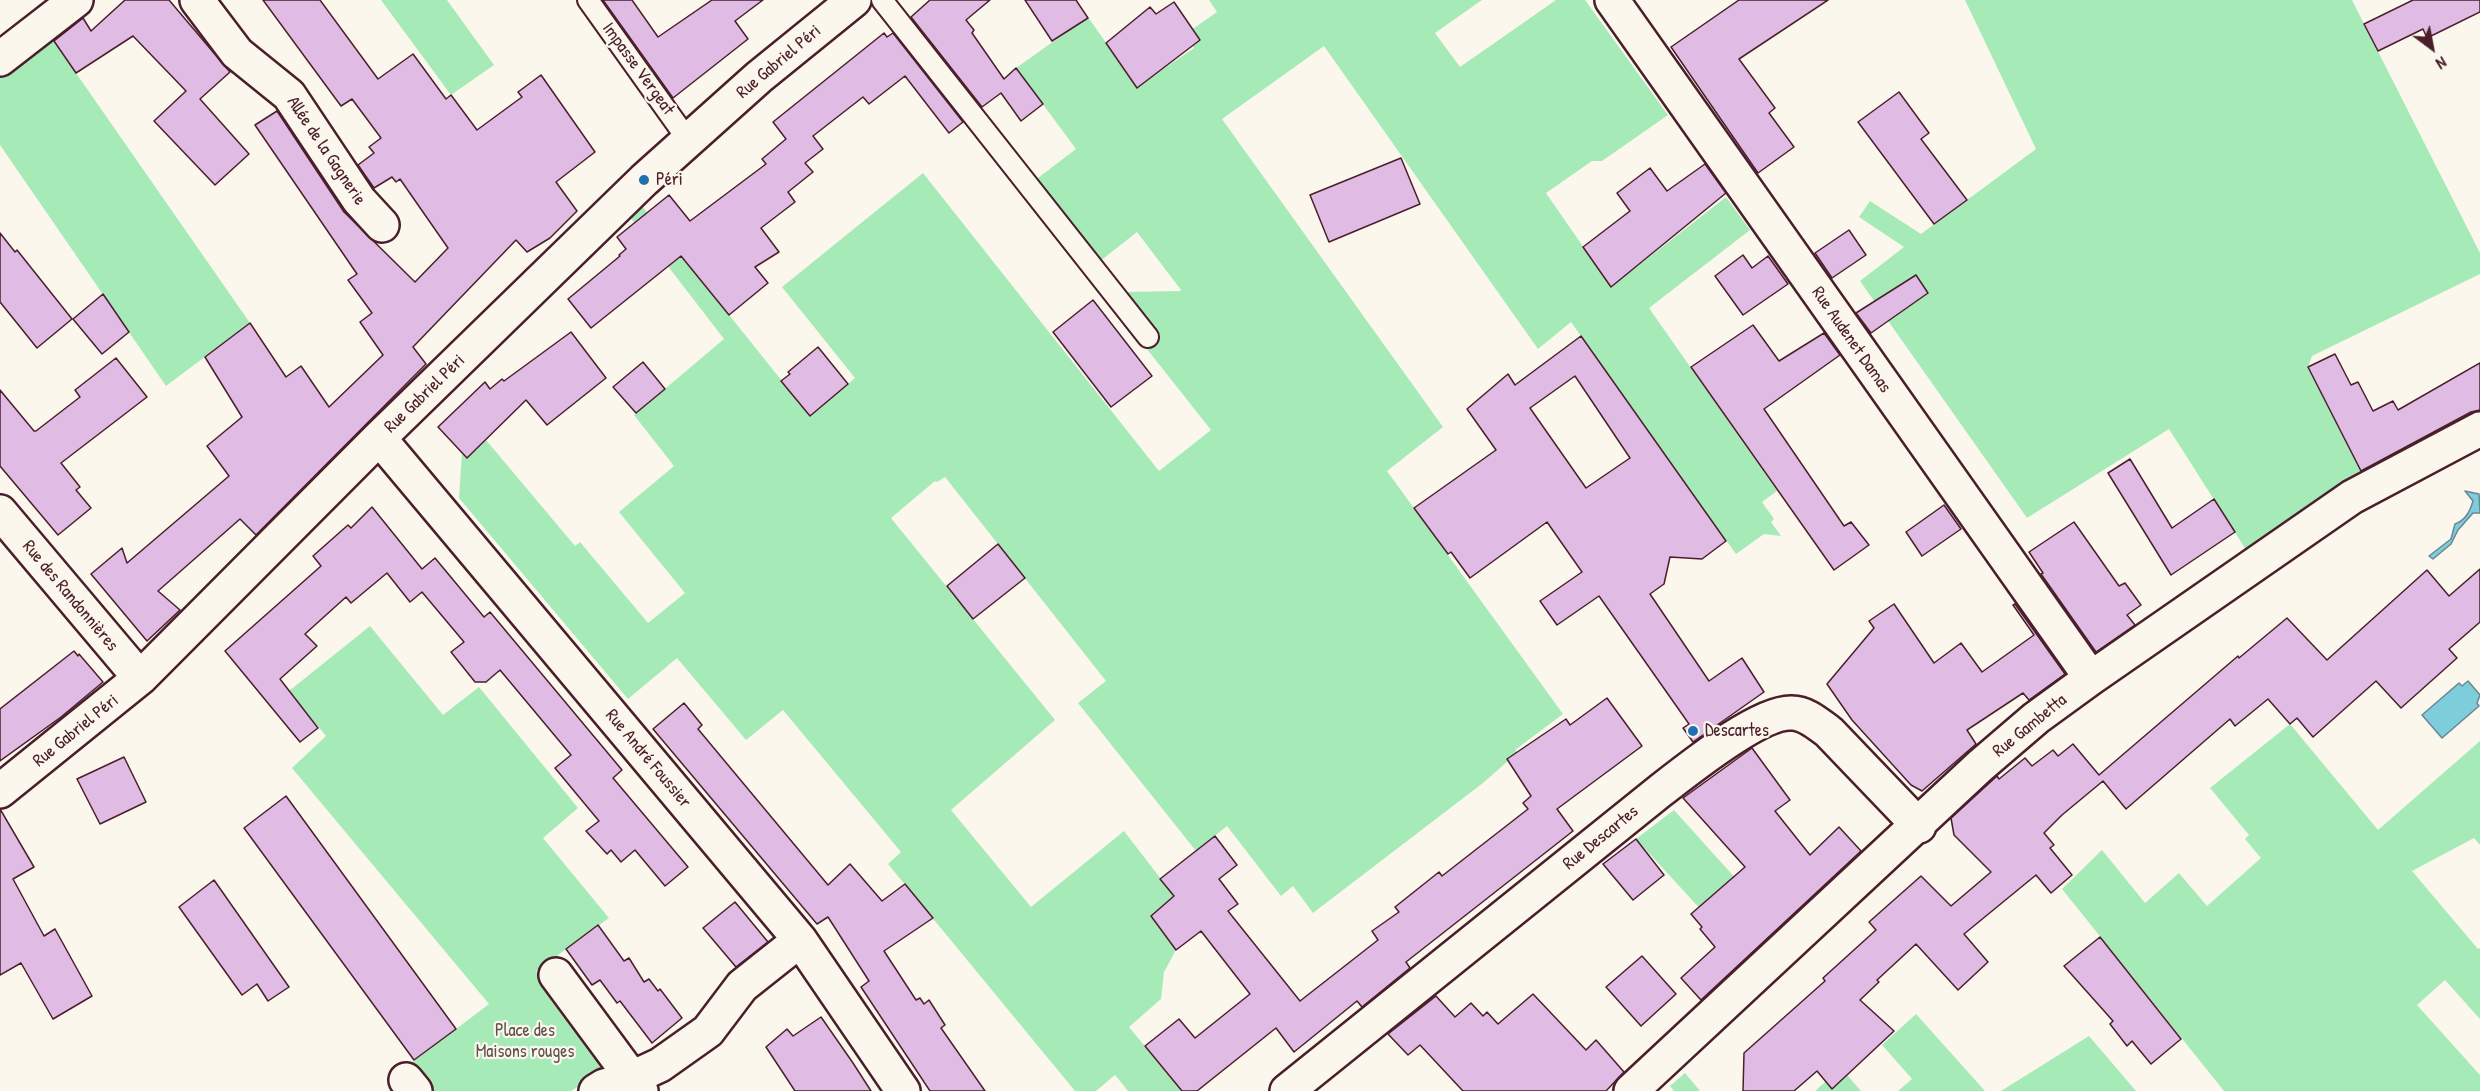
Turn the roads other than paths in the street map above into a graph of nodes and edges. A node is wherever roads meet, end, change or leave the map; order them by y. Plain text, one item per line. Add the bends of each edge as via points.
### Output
1 (76, 0) edge
2 (196, 0) edge
3 (588, 0) edge
4 (854, 0) edge
5 (882, 0) edge
6 (1612, 0) edge
7 (0, 59) edge
8 (688, 140) junction
9 (381, 225) dead end
10 (1148, 337) dead end
11 (2480, 429) edge
12 (379, 438) junction
13 (0, 512) edge
14 (140, 678) junction
15 (2091, 678) junction
16 (0, 791) edge
17 (1918, 826) junction
18 (800, 940) junction
19 (556, 975) dead end
20 (636, 1084) edge
21 (596, 1091) edge
22 (903, 1091) edge
23 (1287, 1091) edge
24 (1631, 1091) edge

1 - 7 street
2 - 9 street, Allée de la Gagnerie via 237,53 289,95 362,205
3 - 8 lane, Impasse Vergeat
4 - 8 street, Rue Gabriel Péri
5 - 10 lane
6 - 15 street, Rue Audenet Damas
8 - 12 street, Rue Gabriel Péri
11 - 15 street, Rue Gambetta via 2352,497
12 - 14 street, Rue Gabriel Péri
12 - 18 street, Rue André Foussier
13 - 14 street, Rue des Randonnières
14 - 16 street, Rue Gabriel Péri
15 - 17 street, Rue Gambetta via 2036,718
17 - 23 street, Rue Descartes via 1815,722 1790,712 1761,721 1660,791
17 - 24 street, Rue Gambetta
18 - 20 street via 741,986 708,1031
18 - 22 street, Rue André Foussier
19 - 20 street
20 - 21 street via 604,1086

